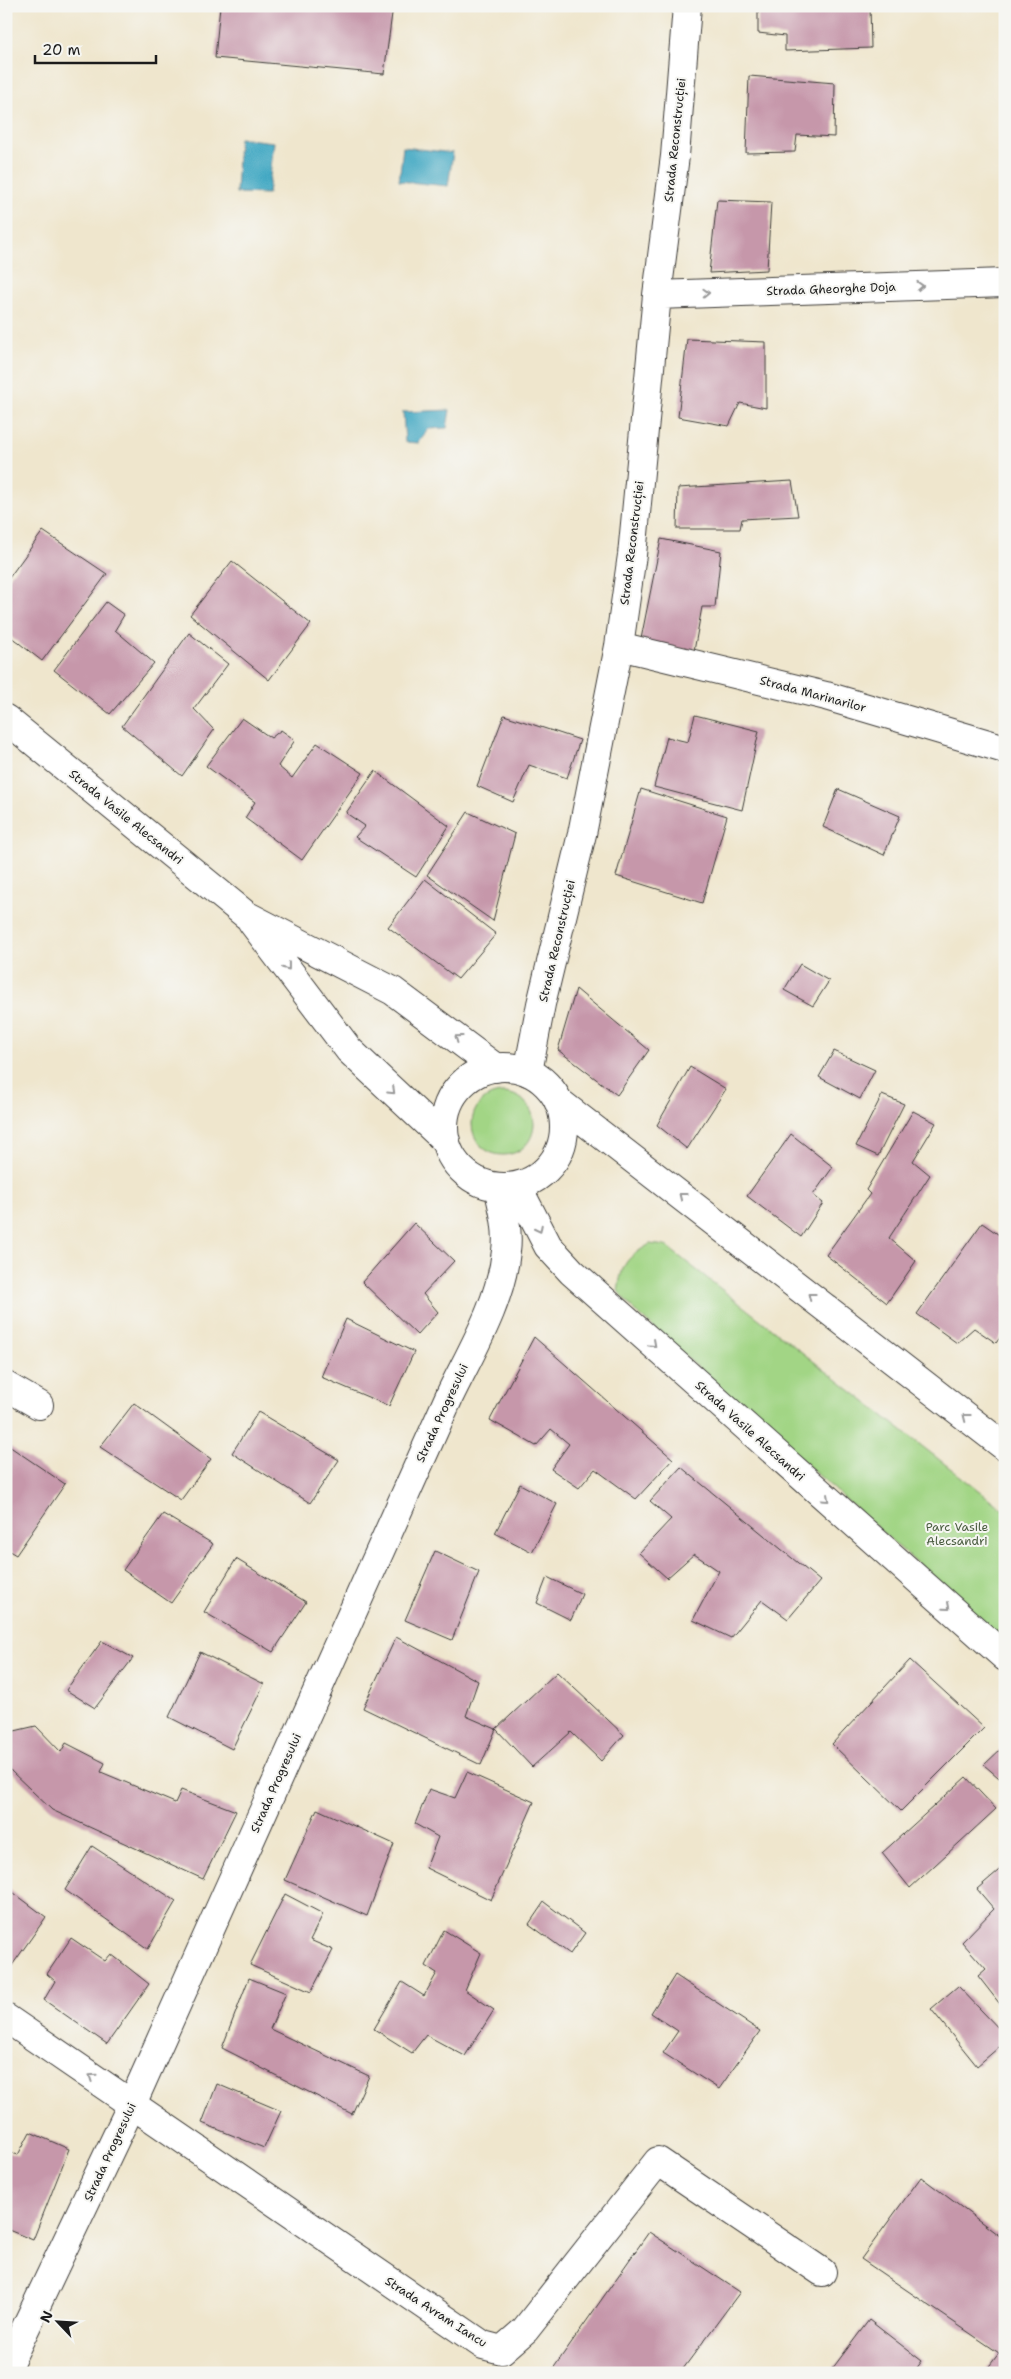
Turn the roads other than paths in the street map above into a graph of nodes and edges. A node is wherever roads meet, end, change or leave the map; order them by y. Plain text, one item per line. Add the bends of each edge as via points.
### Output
1 (687, 6) edge
2 (1005, 283) edge
3 (657, 295) junction
4 (619, 646) junction
5 (6, 719) edge
6 (1005, 749) edge
7 (246, 915) junction
8 (496, 1068) junction
9 (528, 1072) junction
10 (558, 1100) junction
11 (446, 1141) junction
12 (508, 1186) junction
13 (6, 1386) edge
14 (39, 1405) dead end
15 (1005, 1447) edge
16 (1005, 1657) edge
17 (6, 2018) edge
18 (132, 2104) junction
19 (822, 2272) dead end
20 (6, 2369) edge

1 - 3 street, Strada Reconstrucției via 675,156
3 -> 2 street, Strada Gheorghe Doja
3 - 4 street, Strada Reconstrucției via 632,555
4 - 6 street, Strada Marinarilor via 826,696
4 - 9 street, Strada Reconstrucției via 582,834
5 - 7 street, Strada Vasile Alecsandri
8 -> 7 street, Strada Vasile Alecsandri via 394,991
7 -> 11 street, Strada Vasile Alecsandri via 349,1050
8 - 9 street via 513,1067
8 - 11 street via 477,1073 461,1085 450,1102 444,1121
9 - 10 street via 541,1079
10 - 12 street via 564,1118 564,1136 558,1153 548,1168 534,1179
15 -> 10 street
11 - 12 street via 453,1158 465,1172 480,1182
12 -> 16 street, Strada Vasile Alecsandri via 548,1246 572,1272
12 - 18 street, Strada Progresului via 506,1251 500,1282 488,1315
13 - 14 street
18 -> 17 street, Strada Avram Iancu
18 - 19 street, Strada Avram Iancu via 482,2345 502,2350 525,2330 658,2161
18 - 20 street, Strada Progresului

